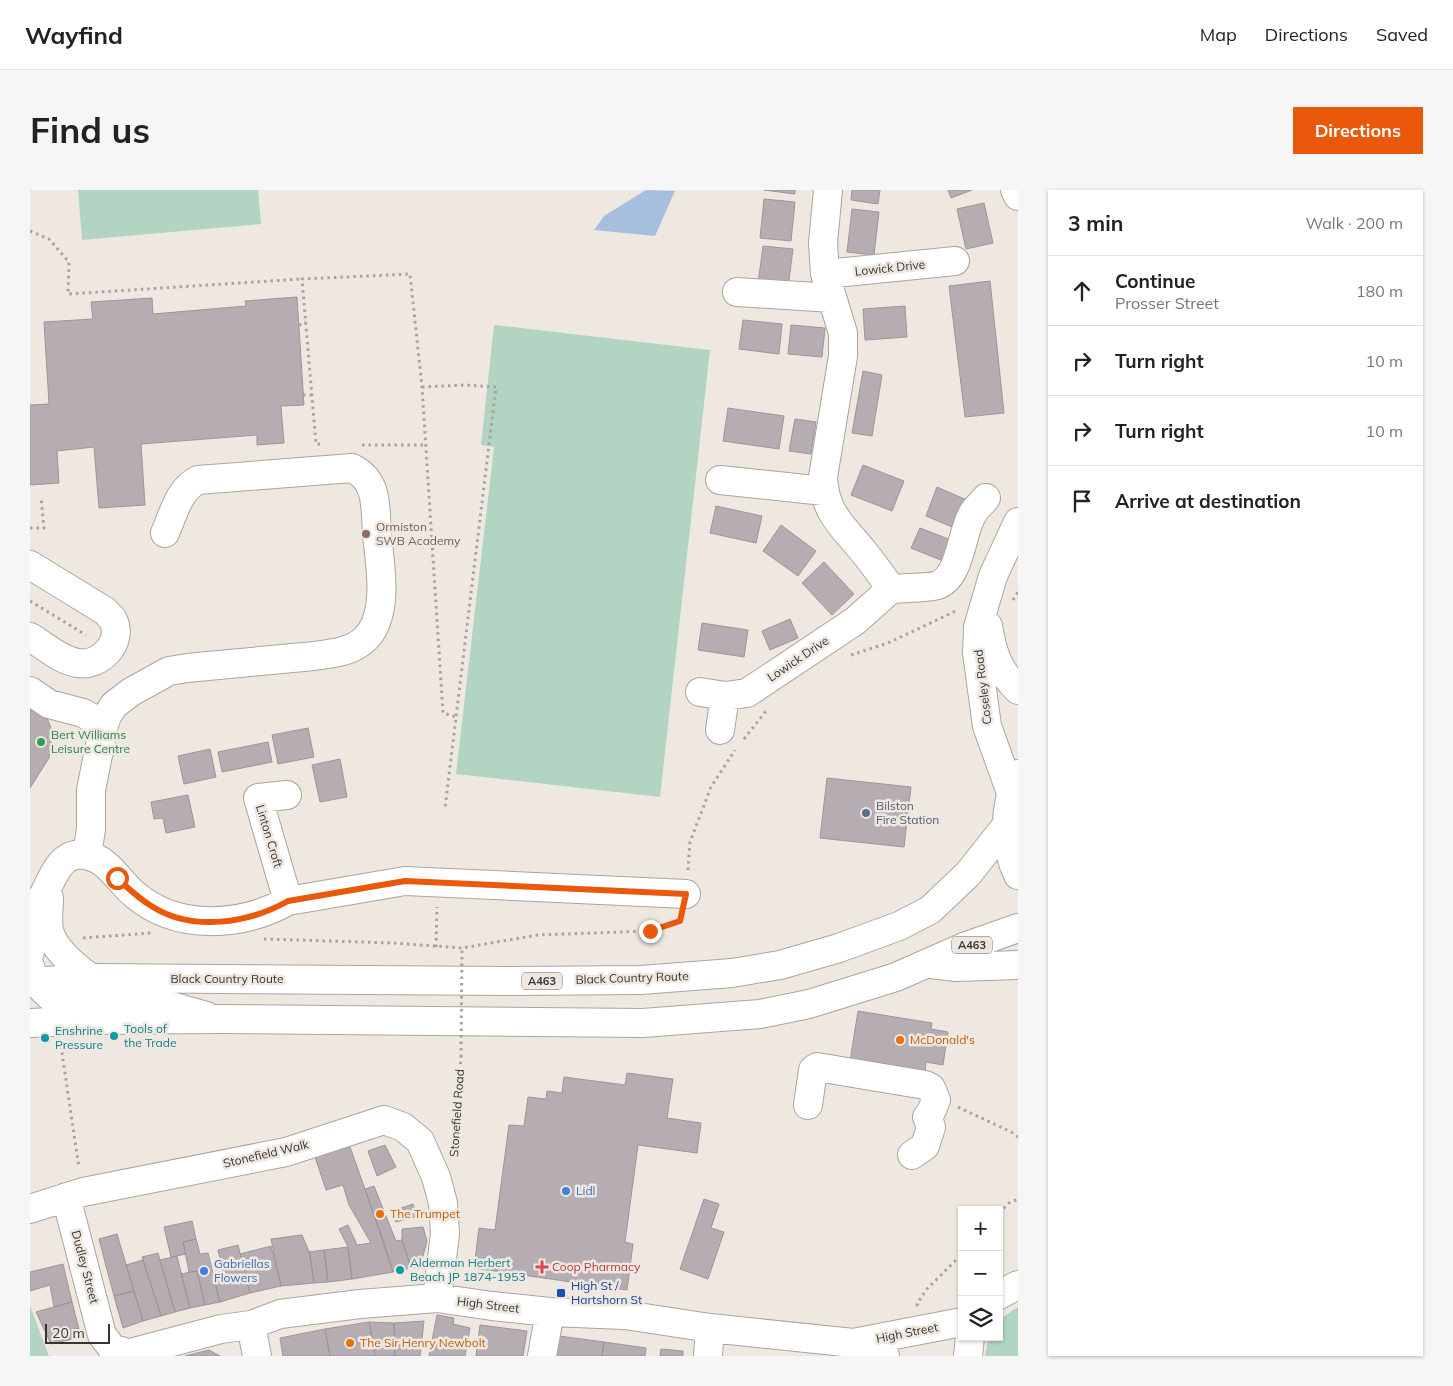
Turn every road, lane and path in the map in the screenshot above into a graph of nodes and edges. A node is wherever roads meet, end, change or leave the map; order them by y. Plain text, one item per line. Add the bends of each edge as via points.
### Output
1 (828, 190) edge
2 (1015, 190) edge
3 (1018, 196) edge
4 (30, 231) edge
5 (955, 261) dead end
6 (302, 279) junction
7 (828, 286) junction
8 (737, 292) dead end
9 (306, 322) junction
10 (299, 325) dead end
11 (422, 387) junction
12 (303, 394) dead end
13 (312, 395) junction
14 (326, 444) dead end
15 (356, 445) dead end
16 (426, 445) junction
17 (720, 480) dead end
18 (824, 491) junction
19 (41, 497) dead end
20 (986, 498) dead end
21 (1018, 522) edge
22 (30, 528) edge
23 (165, 533) dead end
24 (30, 565) edge
25 (891, 589) junction
26 (1018, 592) edge
27 (30, 601) edge
28 (985, 608) junction
29 (86, 635) dead end
30 (30, 637) edge
31 (847, 656) dead end
32 (1018, 690) edge
33 (30, 691) edge
34 (769, 707) dead end
35 (456, 716) junction
36 (104, 725) junction
37 (733, 740) junction
38 (1014, 783) edge
39 (286, 796) dead end
40 (445, 808) dead end
41 (1006, 826) junction
42 (87, 855) junction
43 (1018, 875) edge
44 (48, 884) junction
45 (686, 894) junction
46 (288, 901) junction
47 (437, 908) dead end
48 (1018, 928) edge
49 (436, 947) dead end
50 (30, 952) edge
51 (928, 963) junction
52 (1018, 964) edge
53 (31, 976) edge
54 (91, 978) junction
55 (135, 1011) junction
56 (30, 1023) edge
57 (61, 1045) dead end
58 (952, 1104) dead end
59 (808, 1105) dead end
60 (1018, 1136) edge
61 (912, 1155) dead end
62 (445, 1168) junction
63 (75, 1195) junction
64 (1018, 1198) edge
65 (30, 1209) edge
66 (1003, 1209) edge
67 (1018, 1285) edge
68 (1003, 1293) edge
69 (437, 1298) junction
70 (550, 1312) junction
71 (958, 1323) edge
72 (251, 1325) junction
73 (710, 1328) junction
74 (970, 1341) edge
75 (853, 1343) junction
76 (123, 1354) edge
77 (257, 1356) edge
78 (542, 1356) edge
79 (708, 1356) edge
80 (885, 1356) edge
81 (968, 1356) edge

1 - 7 main road via 823,243
2 - 3 main road
4 - 6 path via 49,239 68,262 68,294
5 - 7 main road, Lowick Drive
6 - 9 path
6 - 11 path via 410,274
7 - 8 main road, Lowick Drive
7 - 18 main road via 843,333 843,356 823,477
9 - 10 path
9 - 13 path
11 - 16 path
11 - 35 path via 496,387
12 - 13 path
13 - 14 path via 316,444
15 - 16 path
16 - 35 path via 443,713
17 - 18 main road
18 - 25 main road via 838,523
19 - 22 path via 44,528
20 - 25 main road via 973,513 949,577 938,584
21 - 28 main road, Coseley Road via 992,576
23 - 36 main road via 181,495 198,480 352,468 370,482 374,496 381,574 377,620 363,640 342,651 169,671 114,705
24 - 30 main road via 105,611 116,630 110,650 102,658 81,664 71,662
25 - 37 main road, Lowick Drive via 855,621 747,693 713,694
26 - 28 path via 1004,613
27 - 29 path
28 - 31 path via 965,606 888,643
28 - 32 main road, Coseley Road via 992,649 1004,677
28 - 38 main road, Coseley Road via 978,627 978,644 987,726
33 - 36 main road via 49,704 83,713
34 - 37 path
35 - 40 path
36 - 42 main road via 91,790
37 - 45 path via 690,842
38 - 41 main road
39 - 46 main road, Linton Croft via 258,798
41 - 43 main road via 1010,853
41 - 54 main road, Black Country Route / A463 via 968,874 930,910 882,933 780,965 641,980
42 - 44 main road via 68,857
42 - 46 main road via 106,864 135,895 173,916 223,922 259,914
44 - 50 main road via 35,912
44 - 54 main road via 52,940
45 - 46 main road via 405,881
45 - 62 path, Stonefield Road, bridge via 680,921 650,931 538,935 462,948 461,1057
47 - 49 path
48 - 51 main road, A463
51 - 52 main road via 956,966
51 - 55 main road, A463 via 896,977 809,1004 760,1014 662,1022 217,1019
53 - 54 main road, Black Country Route / A463
53 - 55 main road via 58,1004
54 - 55 main road via 128,996
55 - 56 main road, A463
57 - 63 path
58 - 60 path
59 - 61 main road via 812,1070 817,1067 926,1085 936,1100 927,1117 931,1127 925,1146
62 - 63 main road, Stonefield Walk via 403,1127 384,1120 286,1152
62 - 69 main road via 444,1234
63 - 65 main road, Stonefield Walk
63 - 76 main road, Dudley Street via 102,1335 112,1348
64 - 66 path
67 - 68 main road
69 - 70 main road, High Street
69 - 72 main road, High Street via 280,1314
70 - 73 main road, High Street via 625,1315
70 - 78 main road
71 - 75 main road, High Street
72 - 76 main road, High Street via 221,1329
72 - 77 main road
73 - 75 main road, High Street
73 - 79 main road
74 - 81 main road
75 - 80 main road, High Street

